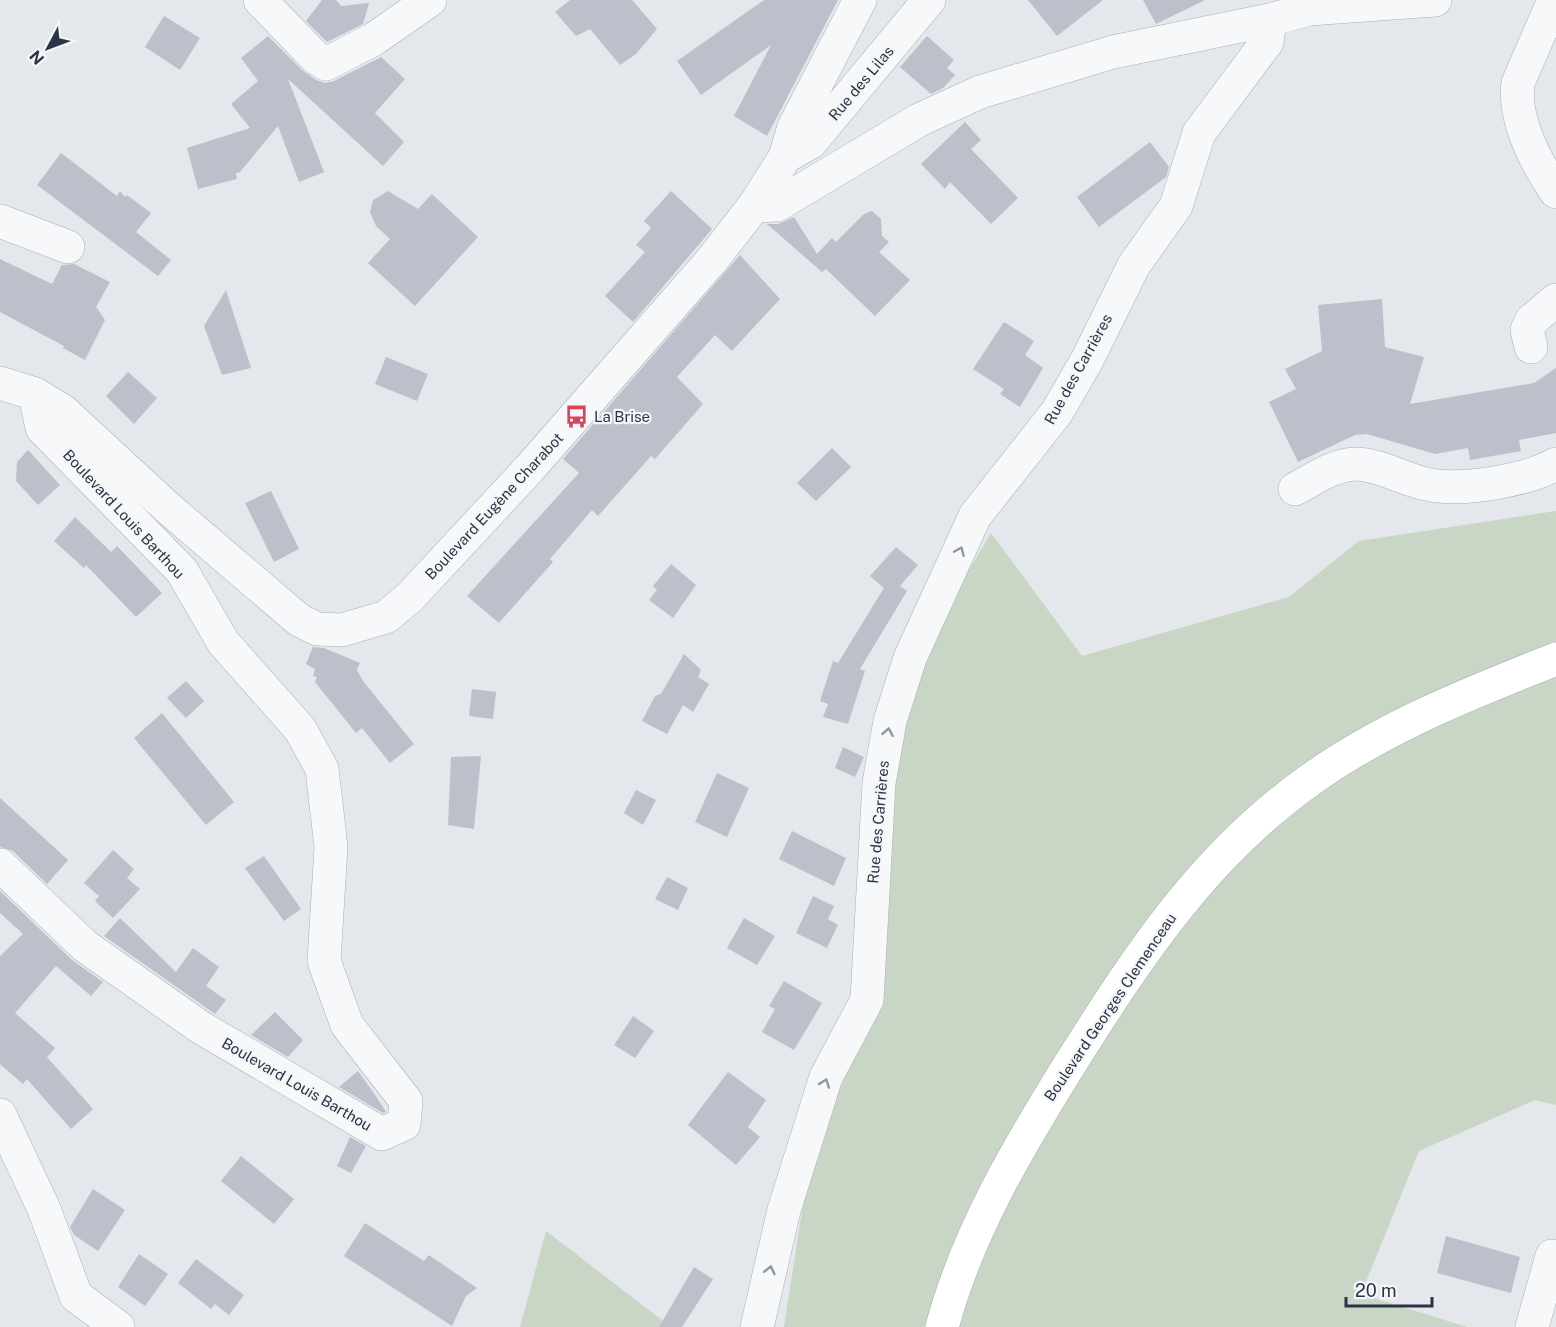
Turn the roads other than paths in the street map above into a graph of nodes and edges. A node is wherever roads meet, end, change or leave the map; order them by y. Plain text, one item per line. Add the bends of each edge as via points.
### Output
1 (260, 0) edge
2 (389, 0) edge
3 (430, 0) edge
4 (860, 0) edge
5 (929, 0) edge
6 (1435, 0) edge
7 (1554, 0) edge
8 (1270, 21) junction
9 (374, 39) junction
10 (785, 157) junction
11 (1556, 192) edge
12 (754, 206) junction
13 (0, 221) edge
14 (68, 247) dead end
15 (1556, 300) edge
16 (1531, 347) dead end
17 (0, 383) edge
18 (35, 394) junction
19 (1556, 464) edge
20 (1296, 489) dead end
21 (1556, 658) edge
22 (0, 865) edge
23 (0, 1115) edge
24 (1552, 1256) dead end
25 (118, 1327) edge
26 (757, 1327) edge
27 (942, 1327) edge
28 (1532, 1327) edge

1 - 9 street via 326,64
2 - 9 street
3 - 9 street
4 - 10 street, Boulevard Eugène Charabot via 794,127
5 - 10 street, Rue des Lilas via 811,142
6 - 8 street via 1309,9
7 - 11 street via 1516,96 1530,144
8 - 12 street via 1113,52 980,92 919,120 777,205
26 -> 8 street, Rue des Carrières via 784,1210 826,1077 867,1000 879,783 890,721 910,658 975,516 1057,412 1134,265 1176,206 1199,133 1267,42
10 - 12 street, Boulevard Eugène Charabot
12 - 18 street, Boulevard Eugène Charabot via 576,416 409,598 386,617 342,630 317,629 299,620 168,508 63,411
13 - 14 street
15 - 16 street via 1532,320 1527,330
17 - 18 street, Boulevard Eugène Charabot
18 - 22 street, Boulevard Louis Barthou via 42,428 182,571 223,642 300,729 322,769 331,847 324,961 347,1025 406,1101 404,1124 382,1134 200,1027 85,946
19 - 20 street via 1542,472 1446,487 1355,464 1335,468
21 - 27 main road, Boulevard Georges Clemenceau via 1380,738 1311,780 1253,825 1198,879 1151,940 1019,1146 960,1269
23 - 25 street via 45,1209 76,1296
24 - 28 street

